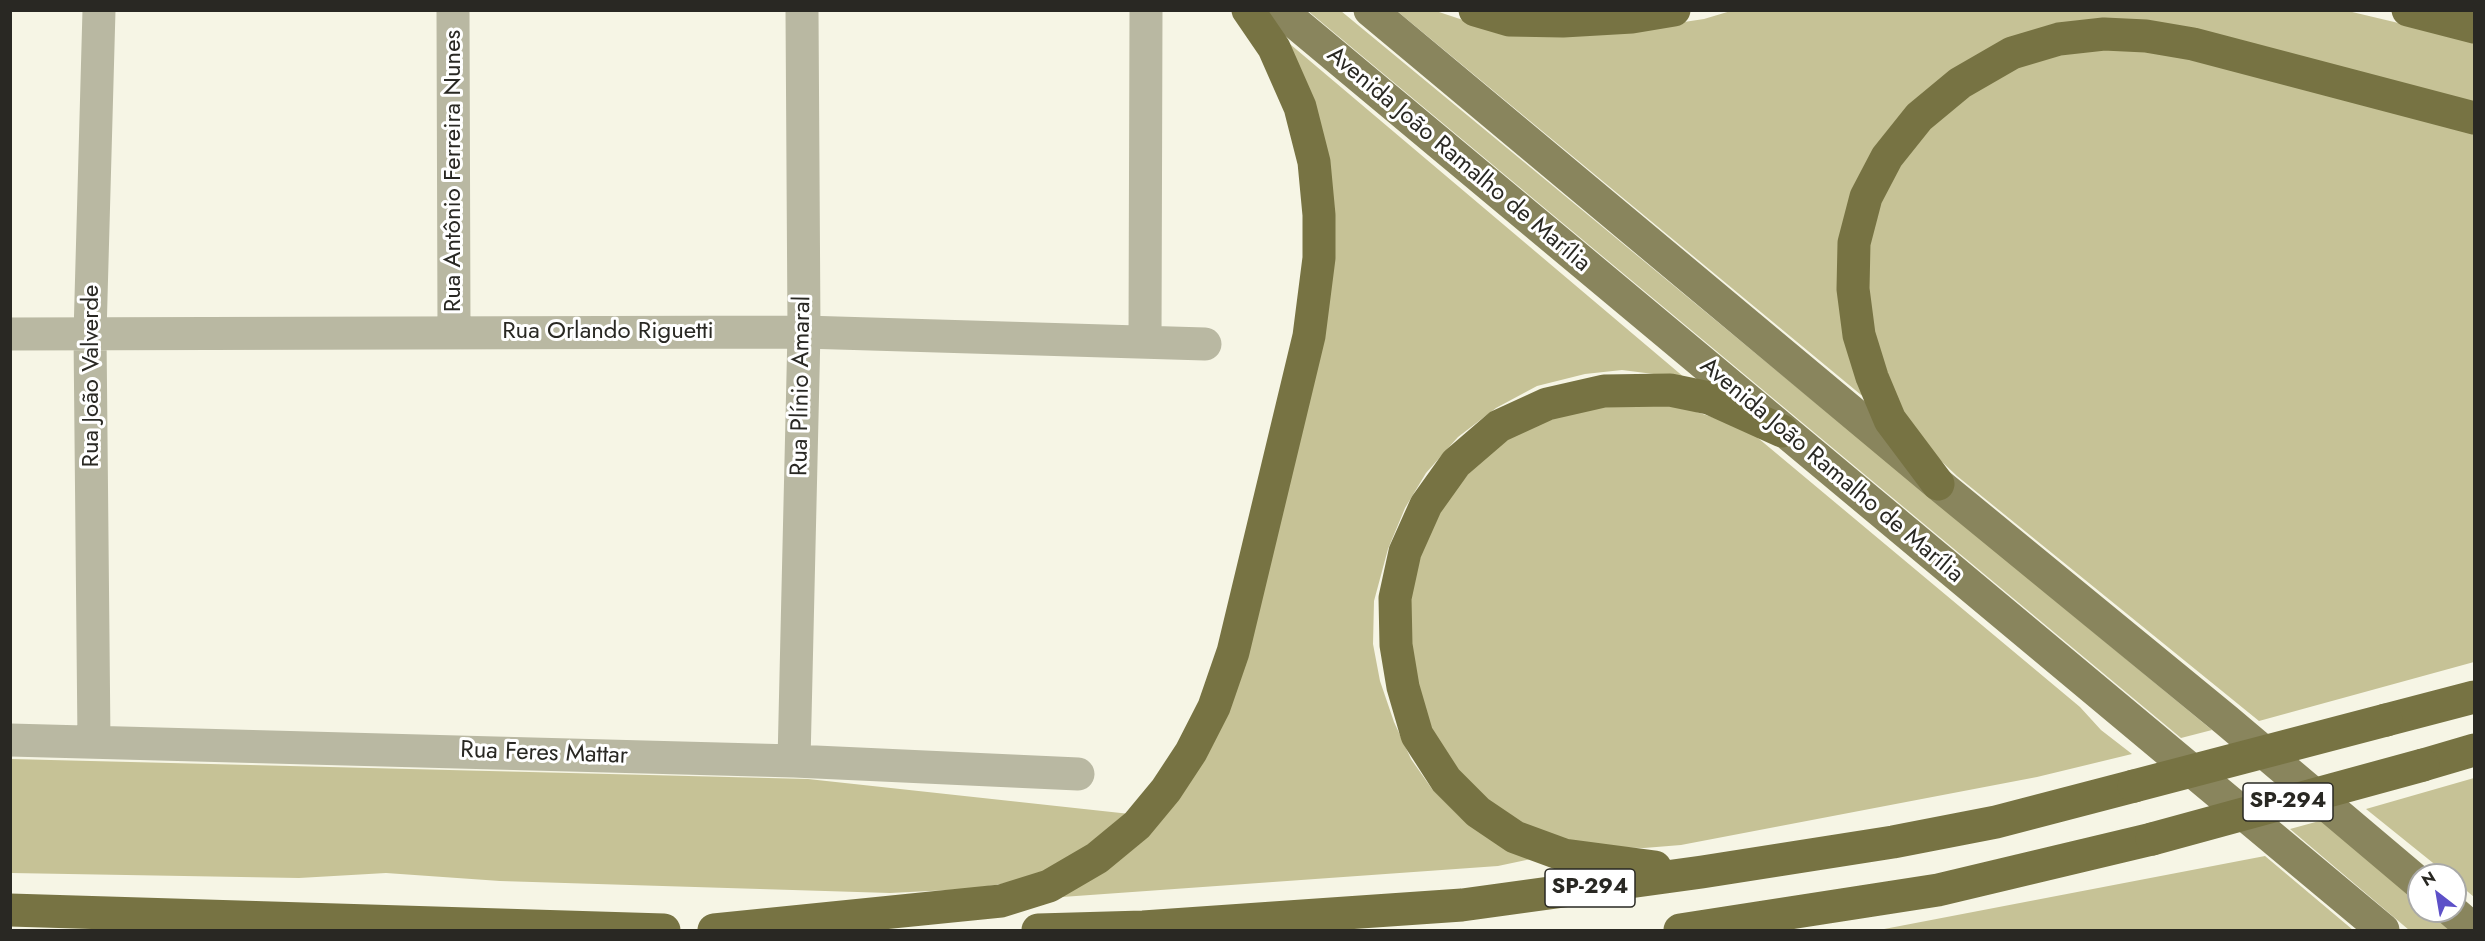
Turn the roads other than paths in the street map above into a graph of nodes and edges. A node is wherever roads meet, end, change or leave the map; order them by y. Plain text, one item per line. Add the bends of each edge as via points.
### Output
1 (99, 10) edge
2 (453, 10) edge
3 (802, 10) edge
4 (1146, 10) edge
5 (1248, 10) edge
6 (1280, 10) edge
7 (1370, 10) edge
8 (1475, 10) edge
9 (1674, 10) edge
10 (2408, 10) edge
11 (2475, 27) edge
12 (2475, 118) edge
13 (454, 332) junction
14 (804, 332) junction
15 (10, 334) edge
16 (90, 334) junction
17 (1145, 342) junction
18 (1205, 344) dead end
19 (1782, 431) junction
20 (1938, 484) junction
21 (2475, 697) edge
22 (10, 740) edge
23 (94, 742) junction
24 (2475, 750) edge
25 (794, 761) junction
26 (1078, 774) dead end
27 (1702, 872) junction
28 (2407, 873) edge
29 (1938, 890) junction
30 (10, 910) edge
31 (664, 930) edge
32 (714, 930) edge
33 (1038, 930) edge
34 (1680, 930) edge
35 (1832, 930) edge
36 (2383, 930) edge

1 - 16 street, Rua João Valverde
2 - 13 street, Rua Antônio Ferreira Nunes
3 - 14 street, Rua Plínio Amaral
4 - 17 street
5 - 32 highway via 1274,48 1300,107 1314,162 1319,258 1309,336 1233,652 1214,708 1191,752 1137,825 1097,858 1049,886 1001,901
6 - 19 main road, Avenida João Ramalho de Marília
7 - 20 main road
8 - 9 highway via 1509,20 1563,21
10 - 11 highway
12 - 20 highway via 2193,44 2146,36 2104,34 2059,39 2012,53 1960,82 1918,117 1887,157 1866,197 1854,243 1858,335 1872,377 1890,420
13 - 14 street, Rua Orlando Riguetti
13 - 16 street, Rua Orlando Riguetti
14 - 17 street, Rua Orlando Riguetti
14 - 25 street, Rua Plínio Amaral
15 - 16 street, Rua Orlando Riguetti
16 - 23 street, Rua João Valverde
17 - 18 street, Rua Orlando Riguetti
19 - 27 highway via 1709,398 1670,390 1604,391 1547,404 1498,426 1456,463 1426,505 1405,552 1395,598 1396,645 1417,735 1446,780 1478,812 1515,837 1564,855
19 - 36 main road, Avenida João Ramalho de Marília
20 - 28 main road
21 - 27 highway, SP-294, bridge via 1996,822
22 - 23 street, Rua Feres Mattar
23 - 25 street, Rua Feres Mattar
24 - 29 highway, SP-294, bridge via 2152,838
25 - 26 street, Rua Feres Mattar
27 - 33 highway, SP-294 via 1462,905 1143,927
29 - 34 highway, SP-294
29 - 35 highway
30 - 31 highway

